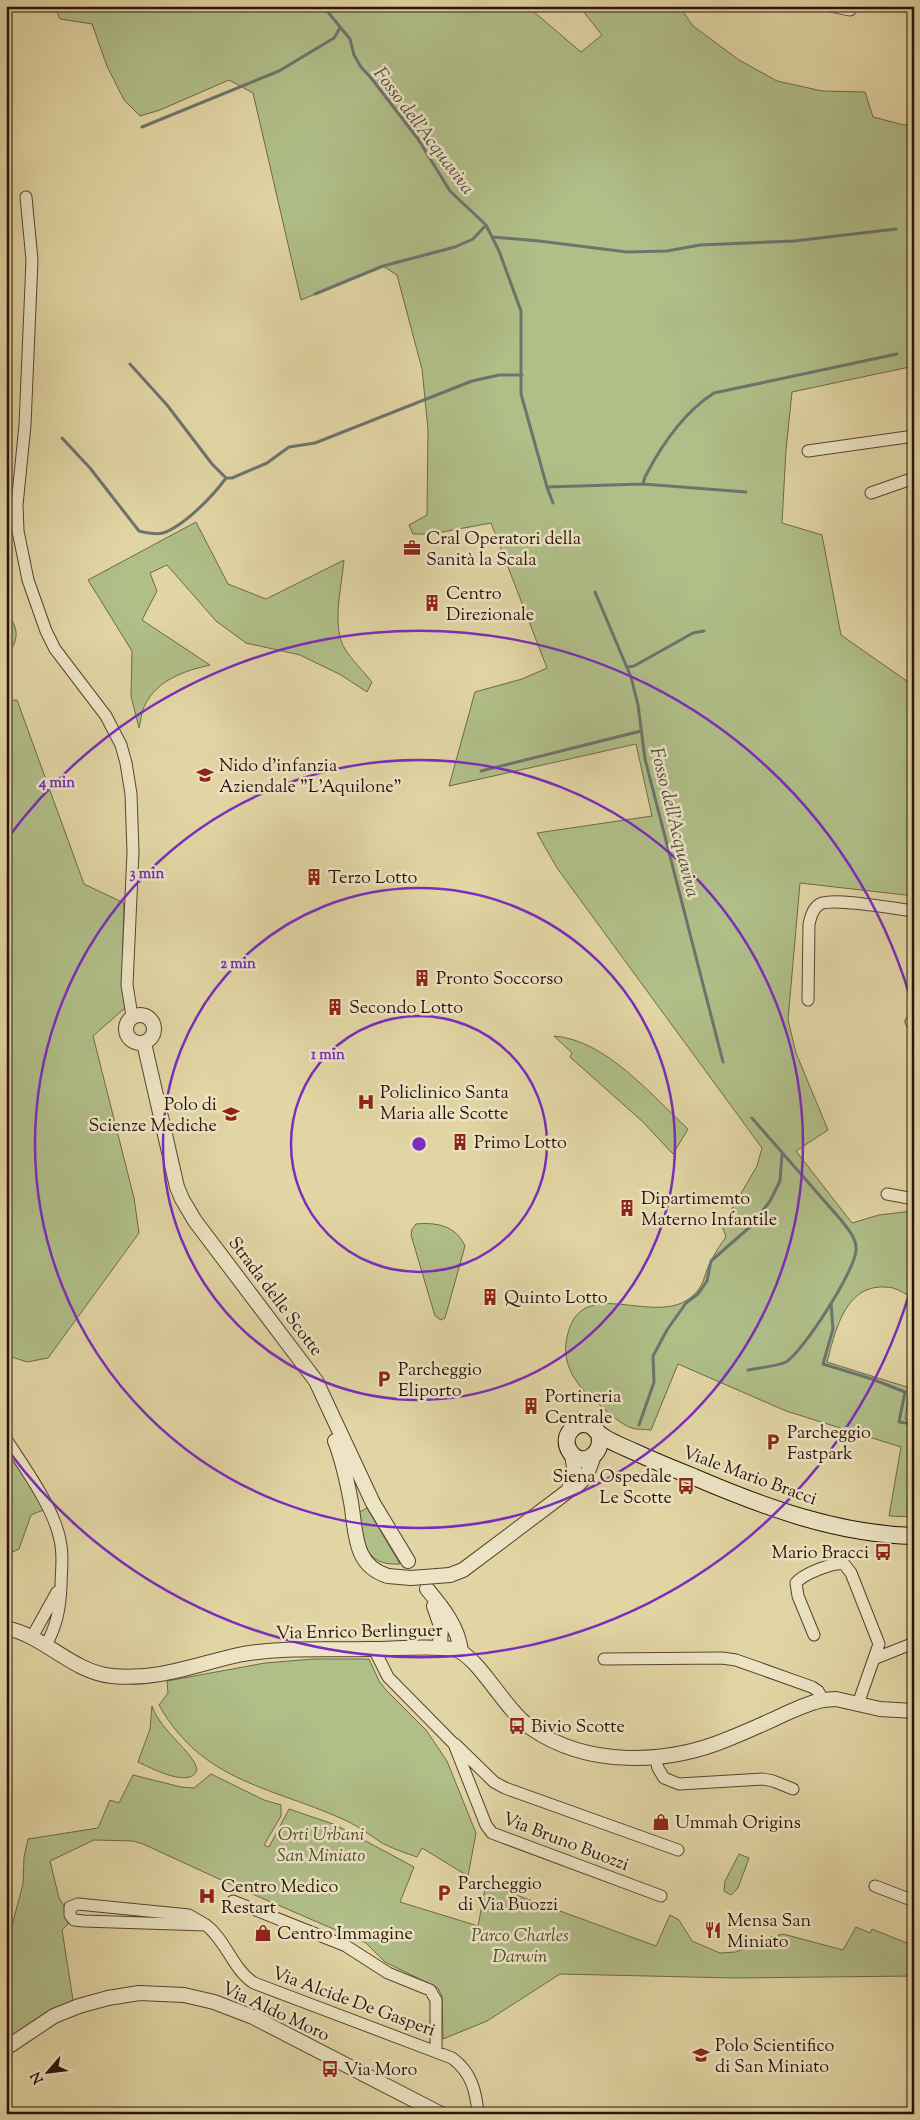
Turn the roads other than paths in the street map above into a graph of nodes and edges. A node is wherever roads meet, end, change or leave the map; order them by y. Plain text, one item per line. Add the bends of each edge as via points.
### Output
1 (830, 6) edge
2 (850, 10) dead end
3 (26, 197) dead end
4 (914, 436) edge
5 (808, 451) dead end
6 (914, 478) edge
7 (870, 493) dead end
8 (914, 911) edge
9 (808, 1000) dead end
10 (132, 1016) junction
11 (144, 1043) junction
12 (887, 1194) dead end
13 (914, 1199) edge
14 (329, 1405) junction
15 (599, 1434) junction
16 (6, 1439) edge
17 (635, 1452) junction
18 (596, 1453) junction
19 (572, 1455) junction
20 (366, 1489) junction
21 (568, 1491) junction
22 (352, 1506) junction
23 (914, 1536) edge
24 (408, 1561) dead end
25 (61, 1583) junction
26 (6, 1628) edge
27 (32, 1636) junction
28 (814, 1636) dead end
29 (914, 1643) edge
30 (46, 1645) junction
31 (440, 1648) junction
32 (374, 1649) junction
33 (460, 1651) junction
34 (876, 1658) junction
35 (604, 1659) dead end
36 (823, 1700) junction
37 (858, 1704) junction
38 (914, 1711) edge
39 (454, 1744) junction
40 (655, 1756) junction
41 (793, 1789) dead end
42 (678, 1850) dead end
43 (875, 1886) dead end
44 (661, 1896) dead end
45 (233, 1901) dead end
46 (914, 1901) edge
47 (206, 1925) junction
48 (6, 2048) edge
49 (436, 2050) junction
50 (441, 2114) edge
51 (478, 2114) edge

1 - 2 street
3 - 10 street via 32,260 18,531 28,580 46,631 55,649 106,716 121,744 126,763 131,794 132,852 126,984
4 - 5 street
6 - 7 street
8 - 9 street via 841,902 826,902 818,906 809,924
10 - 11 street via 126,1023 126,1032 131,1040
10 - 11 street via 144,1015 153,1023 153,1035
11 - 14 street, Strada delle Scotte via 182,1199 309,1370
12 - 13 street
14 - 20 street, Strada delle Scotte
14 - 22 street via 329,1424 343,1461
15 - 17 main road, Viale Mario Bracci
15 - 18 main road via 600,1446
15 - 19 main road, Viale Mario Bracci via 588,1424 572,1428 566,1443
16 - 25 street via 56,1526 62,1557
17 - 18 main road, Viale Mario Bracci
17 - 23 main road, Viale Mario Bracci via 790,1514 859,1530
18 - 19 main road, Viale Mario Bracci via 583,1459
18 - 21 street via 584,1478
19 - 21 street via 575,1474
20 - 22 street via 359,1489
20 - 24 street, Strada delle Scotte
21 - 22 street, bridge via 467,1567 450,1575 425,1577 388,1576 374,1570 362,1556 356,1540
25 - 27 street
25 - 30 street via 55,1628
26 - 27 street, Via Enrico Berlinguer
27 - 30 street, Via Enrico Berlinguer
28 - 34 street via 796,1583 807,1575 843,1563 850,1570 878,1639
29 - 34 street
30 - 32 street, Via Enrico Berlinguer via 87,1670 124,1677 169,1673 259,1652
31 - 32 street, Via Enrico Berlinguer
31 - 33 street, Via Enrico Berlinguer
31 - 33 street via 441,1626 426,1589 450,1621 458,1636
32 - 39 street, Via Bruno Buozzi via 388,1677
33 - 40 street, Via Enrico Berlinguer via 470,1658 514,1714 547,1737 597,1754
34 - 37 street
35 - 36 street via 729,1659 812,1687
36 - 37 street, Via Enrico Berlinguer
36 - 40 street, Via Enrico Berlinguer via 711,1745
37 - 38 street, Via Enrico Berlinguer
39 - 42 street, Via Bruno Buozzi via 505,1788
39 - 44 street, Via Bruno Buozzi via 492,1832
40 - 41 street via 662,1775 677,1784 767,1780
43 - 46 street
45 - 49 street via 346,1946 388,1973 430,1990 436,2000
47 - 47 street, Via Alcide De Gasperi via 189,1915 78,1904 69,1909 71,1918 83,1921
47 - 49 street, Via Alcide De Gasperi via 254,1983
48 - 50 street, Via Aldo Moro via 54,2016 79,2006 139,1993 184,1995 253,2017
49 - 51 street, Via Alcide De Gasperi via 452,2058 468,2073 476,2094

